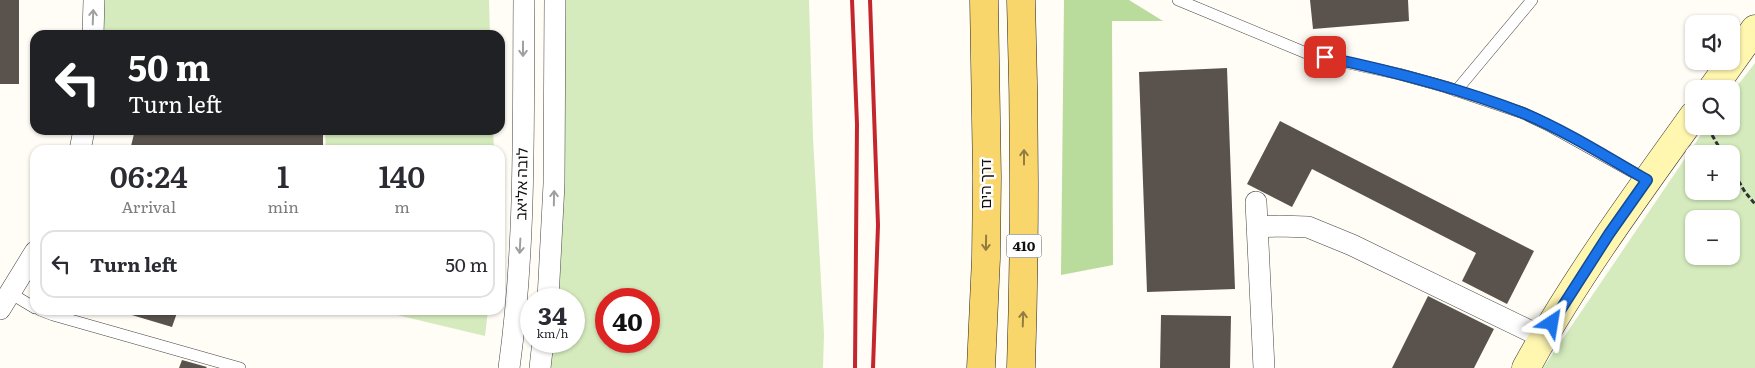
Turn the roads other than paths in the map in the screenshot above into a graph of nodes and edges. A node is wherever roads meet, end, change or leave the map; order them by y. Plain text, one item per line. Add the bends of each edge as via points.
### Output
1 (94, 0) edge
2 (524, 0) edge
3 (555, 0) edge
4 (966, 0) edge
5 (984, 0) edge
6 (1022, 0) edge
7 (1032, 0) edge
8 (1178, 0) edge
9 (1532, 0) edge
10 (1755, 29) edge
11 (93, 30) edge
12 (1718, 80) edge
13 (1456, 90) junction
14 (1024, 124) junction
15 (1691, 135) edge
16 (987, 177) junction
17 (1647, 180) junction
18 (1256, 202) dead end
19 (1258, 227) junction
20 (30, 260) edge
21 (549, 288) edge
22 (5, 301) edge
23 (30, 307) edge
24 (53, 315) edge
25 (1542, 337) junction
26 (542, 353) edge
27 (240, 368) edge
28 (509, 368) edge
29 (540, 368) edge
30 (981, 368) edge
31 (1021, 368) edge
32 (1264, 368) edge
33 (1526, 368) edge

11 -> 1 street
2 -> 28 street, לובה אליאב via 522,223
21 -> 3 street, לובה אליאב via 554,184
4 - 16 main road
5 - 16 main road, דרך הים / 410
6 - 14 main road, 410
7 - 14 main road
8 - 13 lane via 1311,55
9 - 13 lane
10 - 12 street
13 - 17 lane via 1523,113
31 -> 14 main road, 410
15 - 17 street
16 -> 30 main road, דרך הים / 410
17 - 25 street
18 - 19 street
19 - 25 street via 1308,228 1352,245
19 - 32 street
20 - 22 street
22 - 23 lane
24 - 27 lane
25 - 33 street
26 - 29 street

